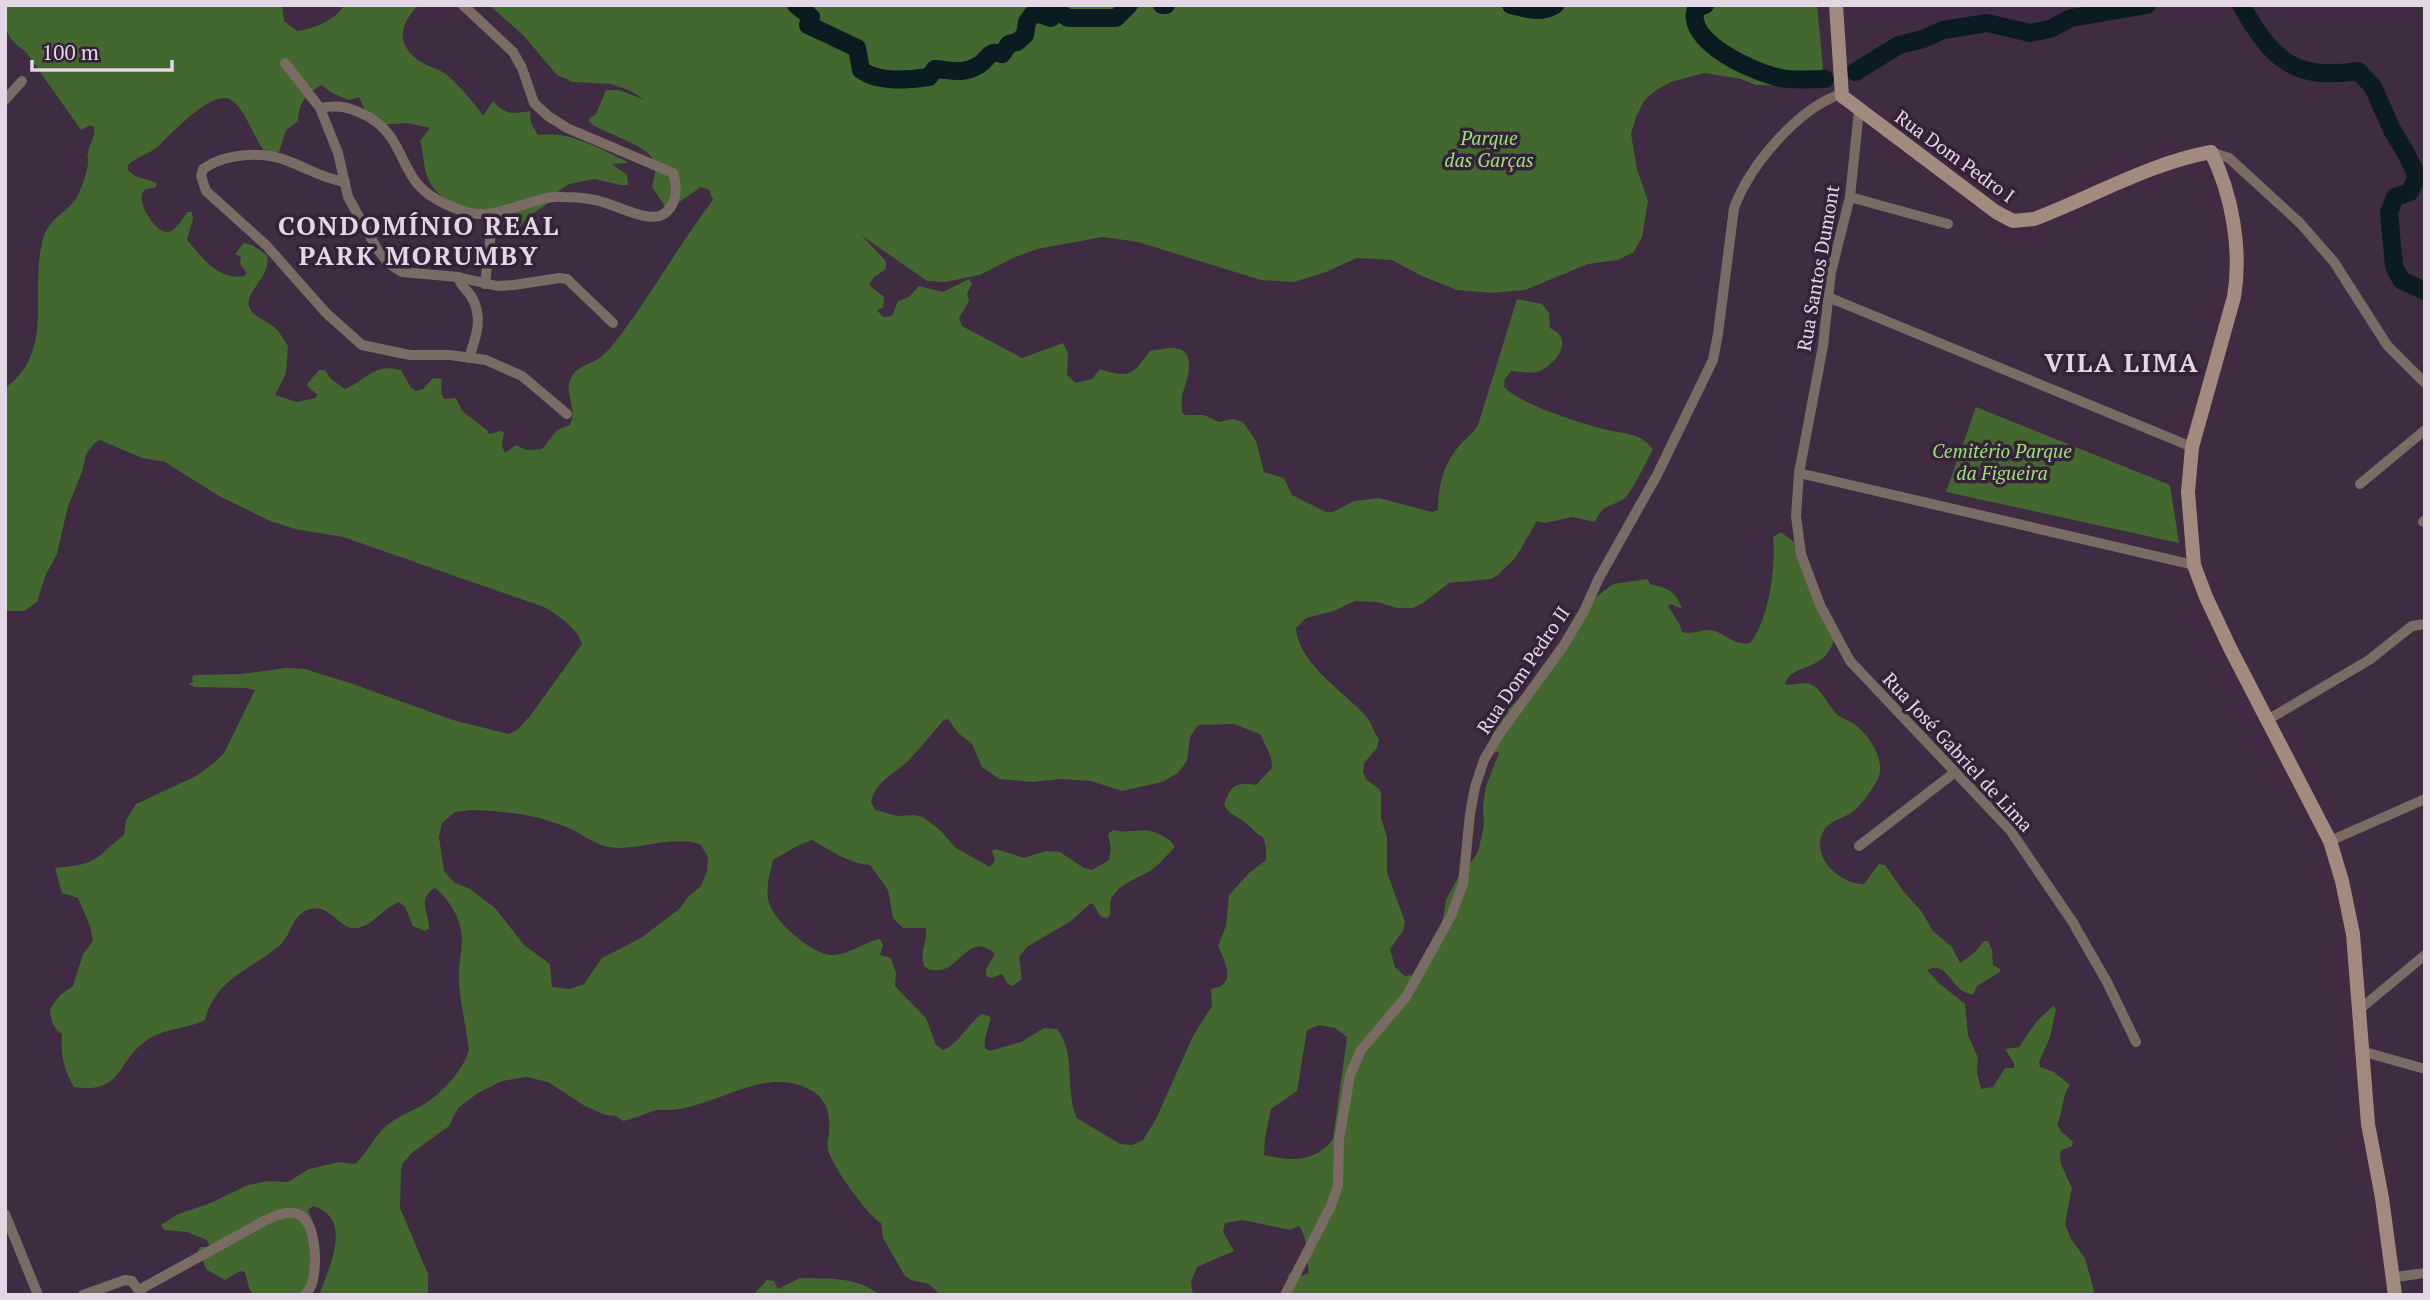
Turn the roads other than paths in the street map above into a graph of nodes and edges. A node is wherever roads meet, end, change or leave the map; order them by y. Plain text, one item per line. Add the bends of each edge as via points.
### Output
1 (463, 5) edge
2 (1836, 5) edge
3 (285, 63) dead end
4 (22, 81) dead end
5 (1841, 94) junction
6 (5, 100) edge
7 (320, 108) junction
8 (1859, 110) junction
9 (2211, 152) junction
10 (345, 182) junction
11 (1850, 197) junction
12 (493, 215) junction
13 (1948, 224) dead end
14 (458, 277) junction
15 (485, 284) junction
16 (1828, 297) junction
17 (612, 323) dead end
18 (469, 358) junction
19 (2425, 383) edge
20 (567, 414) dead end
21 (2425, 430) edge
22 (2192, 447) junction
23 (1798, 473) junction
24 (2360, 484) dead end
25 (2194, 565) junction
26 (2425, 624) edge
27 (2269, 719) junction
28 (1954, 773) junction
29 (2425, 799) edge
30 (2330, 841) junction
31 (1859, 846) dead end
32 (2425, 956) edge
33 (2360, 1009) junction
34 (2136, 1042) dead end
35 (2361, 1051) junction
36 (2425, 1069) edge
37 (5, 1214) edge
38 (2425, 1273) edge
39 (2395, 1277) junction
40 (140, 1293) edge
41 (38, 1295) edge
42 (83, 1295) edge
43 (305, 1295) edge
44 (1285, 1295) edge
45 (2395, 1295) edge

1 - 12 street via 513,52 534,103 548,116 673,173 677,188 672,206 662,216 560,196
2 - 5 street
3 - 7 street
4 - 6 street
5 - 8 street, Rua Dom Pedro I
5 - 44 street, Rua Dom Pedro II via 1828,98 1787,131 1763,157 1740,194 1734,208 1713,360 1584,611 1484,760 1470,814 1463,884 1451,916 1406,997 1361,1050 1348,1085 1338,1185
7 - 10 street
7 - 12 street via 344,106 372,119 389,132 408,171 432,197 466,212
8 - 9 street, Rua Dom Pedro I via 2013,221 2034,219 2161,166
8 - 11 street, Rua Santos Dumont
9 - 19 street via 2229,158 2300,223 2334,262 2387,345
9 - 22 street via 2225,188 2237,281
10 - 14 street via 352,204 388,263 402,272
10 - 18 street via 287,160 259,155 219,160 203,169 201,176 206,191 267,246 326,313 362,345 410,355
11 - 13 street
11 - 16 street, Rua Santos Dumont
12 - 15 street
14 - 15 street
14 - 18 street via 472,298 479,321
15 - 17 street via 567,279
16 - 22 street
16 - 23 street, Rua Santos Dumont via 1821,359
18 - 20 street via 495,363 522,376
21 - 24 street
22 - 25 street via 2188,492
23 - 25 street
23 - 28 street, Rua José Gabriel de Lima via 1796,516 1801,554 1820,604 1850,661
25 - 27 street via 2230,648
26 - 27 street via 2412,625 2369,660
27 - 30 street
28 - 31 street
28 - 34 street, Rua José Gabriel de Lima via 2010,830 2072,921
29 - 30 street
30 - 33 street via 2353,934
32 - 33 street
33 - 35 street
35 - 36 street
35 - 39 street via 2368,1124
37 - 41 street
38 - 39 street
39 - 45 street
40 - 42 street via 125,1279
40 - 43 street via 266,1220 288,1213 308,1222 314,1242 312,1286

